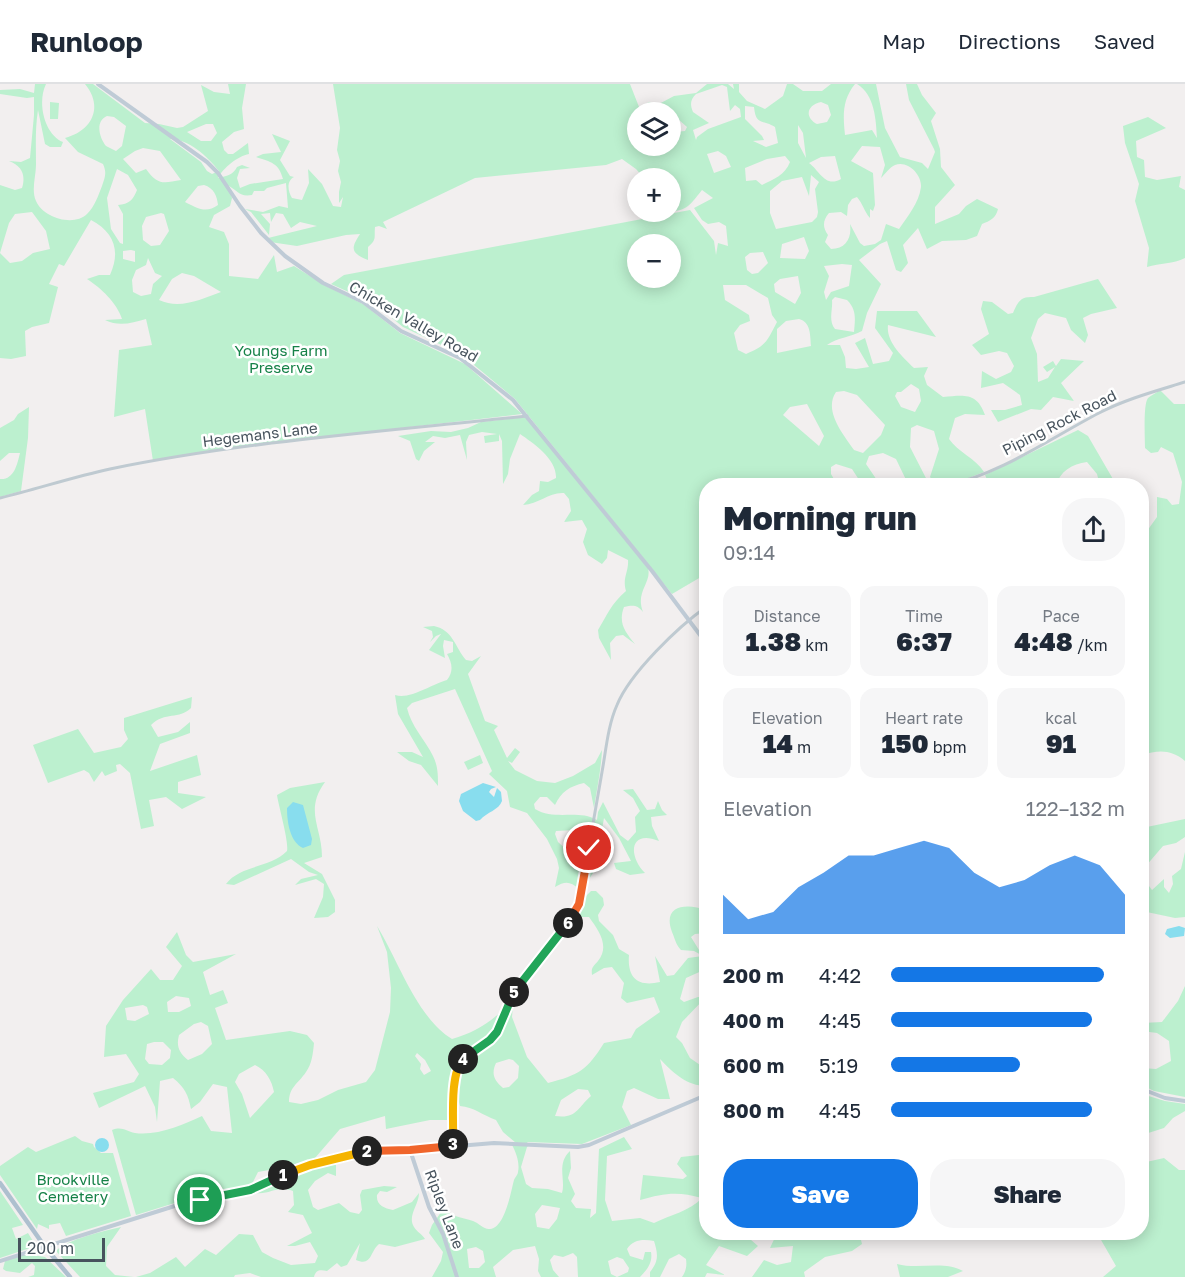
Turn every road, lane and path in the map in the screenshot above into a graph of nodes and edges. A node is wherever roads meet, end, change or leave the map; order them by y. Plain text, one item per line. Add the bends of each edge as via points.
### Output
1 (98, 84) edge
2 (1185, 382) edge
3 (527, 416) junction
4 (974, 478) edge
5 (0, 498) edge
6 (699, 612) edge
7 (689, 620) junction
8 (699, 634) edge
9 (1149, 1092) edge
10 (699, 1098) edge
11 (1185, 1101) edge
12 (452, 1146) junction
13 (410, 1150) junction
14 (0, 1183) edge
15 (45, 1247) junction
16 (0, 1261) edge
17 (70, 1277) edge
18 (456, 1277) edge

1 - 3 main road, Chicken Valley Road via 207,162 261,233 285,256 323,283 363,302 401,331 459,358 513,400
2 - 4 street, Piping Rock Road via 1105,410
3 - 5 street, Hegemans Lane via 220,451 97,472
3 - 7 main road, Chicken Valley Road
6 - 7 street
7 - 8 main road, Chicken Valley Road
7 - 12 street via 650,659 617,705 579,904 514,991 497,1032 466,1055 457,1068
9 - 11 main road
10 - 12 main road via 590,1145
12 - 13 main road
13 - 15 main road via 347,1155 298,1169 250,1190 181,1204
13 - 18 main road, Ripley Lane
14 - 15 main road
15 - 16 main road
15 - 17 main road

